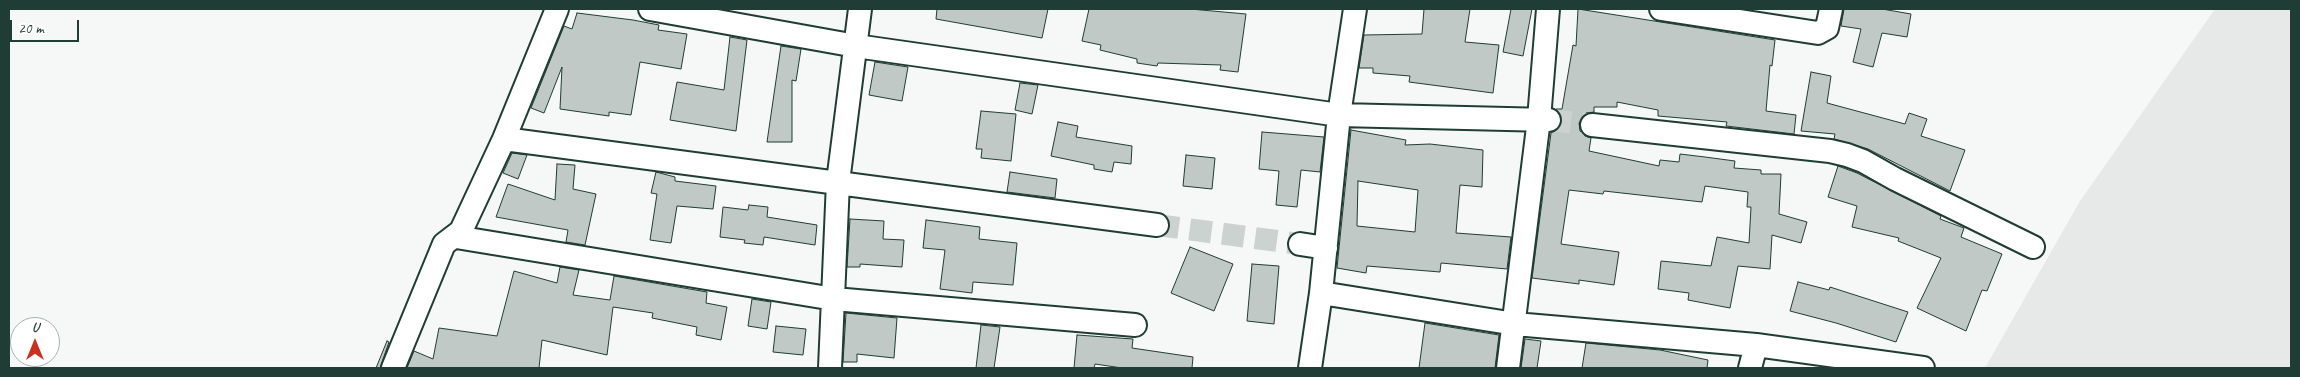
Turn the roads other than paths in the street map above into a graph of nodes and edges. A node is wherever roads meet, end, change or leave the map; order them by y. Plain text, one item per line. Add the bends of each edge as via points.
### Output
1 (557, 9) edge
2 (650, 9) edge
3 (860, 9) edge
4 (1355, 9) edge
5 (1548, 9) edge
6 (1660, 9) edge
7 (1831, 9) edge
8 (856, 46) junction
9 (1338, 115) junction
10 (1544, 119) junction
11 (1592, 125) tunnel mouth
12 (504, 139) junction
13 (838, 182) junction
14 (1158, 224) tunnel mouth
15 (456, 237) junction
16 (1300, 244) tunnel mouth
17 (2033, 246) dead end
18 (1326, 248) junction
19 (1321, 292) junction
20 (834, 299) junction
21 (1515, 324) junction
22 (1135, 325) dead end
23 (1756, 345) junction
24 (393, 368) edge
25 (830, 368) edge
26 (1310, 368) edge
27 (1508, 368) edge
28 (1750, 368) edge
29 (1923, 368) edge

1 - 12 street
2 - 8 street
3 - 8 street
4 - 9 street
5 - 10 street
6 - 7 street via 1818,33 1827,28
8 - 9 street
8 - 13 street
9 - 10 street
9 - 18 street
10 - 21 street
11 - 17 street via 1848,155
12 - 13 street
12 - 15 street
13 - 14 street
13 - 20 street
15 - 20 street
15 - 24 street via 444,244
16 - 18 street
18 - 19 street
19 - 21 street
19 - 26 street
20 - 22 street
20 - 25 street
21 - 23 street
21 - 27 street
23 - 28 street
23 - 29 street

